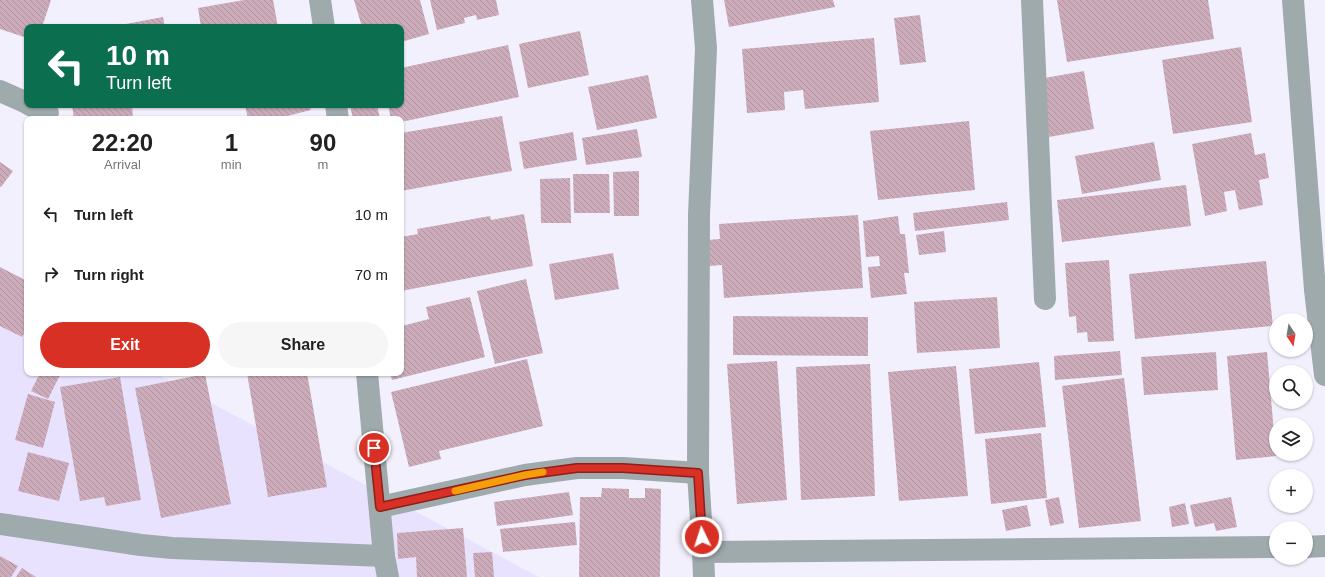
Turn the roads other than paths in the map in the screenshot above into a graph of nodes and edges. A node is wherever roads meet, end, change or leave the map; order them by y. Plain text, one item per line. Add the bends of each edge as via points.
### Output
1 (320, 0) edge
2 (702, 0) edge
3 (1032, 0) edge
4 (1293, 0) edge
5 (324, 24) edge
6 (0, 91) edge
7 (24, 103) edge
8 (1045, 300) dead end
9 (1325, 375) edge
10 (367, 376) edge
11 (698, 473) junction
12 (380, 507) junction
13 (0, 524) edge
14 (1325, 546) edge
15 (1269, 547) edge
16 (1313, 547) edge
17 (703, 552) junction
18 (386, 567) edge
19 (704, 577) edge

1 - 5 street
2 - 11 street via 706,48 699,215
3 - 8 street
4 - 9 street via 1315,290
6 - 7 street
10 - 12 street
11 - 12 street via 577,468 525,475
11 - 17 street
12 - 18 street
13 - 18 street via 141,545
14 - 16 street
15 - 17 street
17 - 19 street

